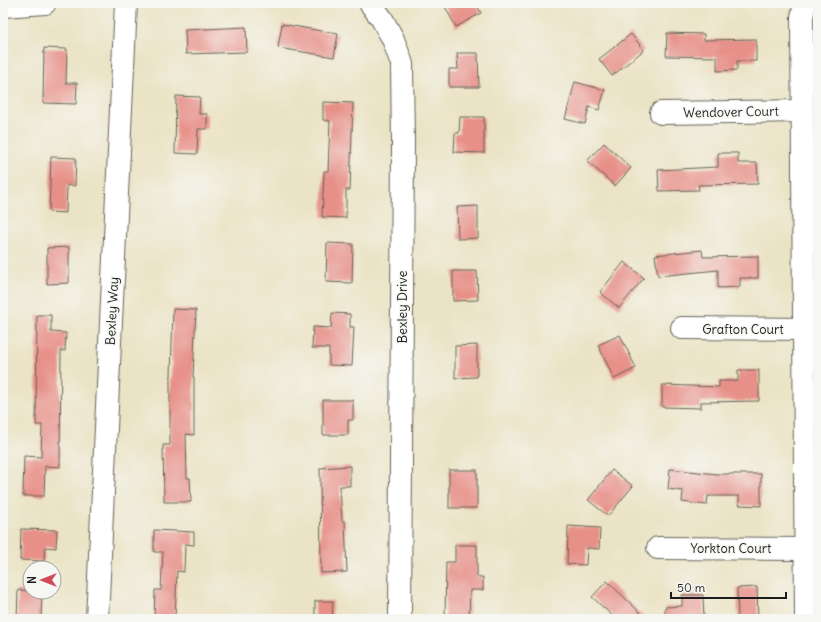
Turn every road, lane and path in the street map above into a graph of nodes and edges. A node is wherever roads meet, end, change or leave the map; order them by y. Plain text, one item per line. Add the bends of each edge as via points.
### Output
1 (45, 3) edge
2 (126, 3) edge
3 (370, 3) edge
4 (806, 3) edge
5 (3, 6) edge
6 (802, 111) junction
7 (661, 113) dead end
8 (682, 328) dead end
9 (804, 329) junction
10 (658, 548) dead end
11 (806, 549) junction
12 (97, 619) edge
13 (400, 619) edge
14 (806, 619) edge

1 - 5 street
2 - 12 street, Bexley Way
3 - 13 street, Bexley Drive via 393,39 402,64
4 - 6 street via 802,17
6 - 7 street, Wendover Court
6 - 9 street
8 - 9 street, Grafton Court
9 - 11 street
10 - 11 street, Yorkton Court
11 - 14 street

